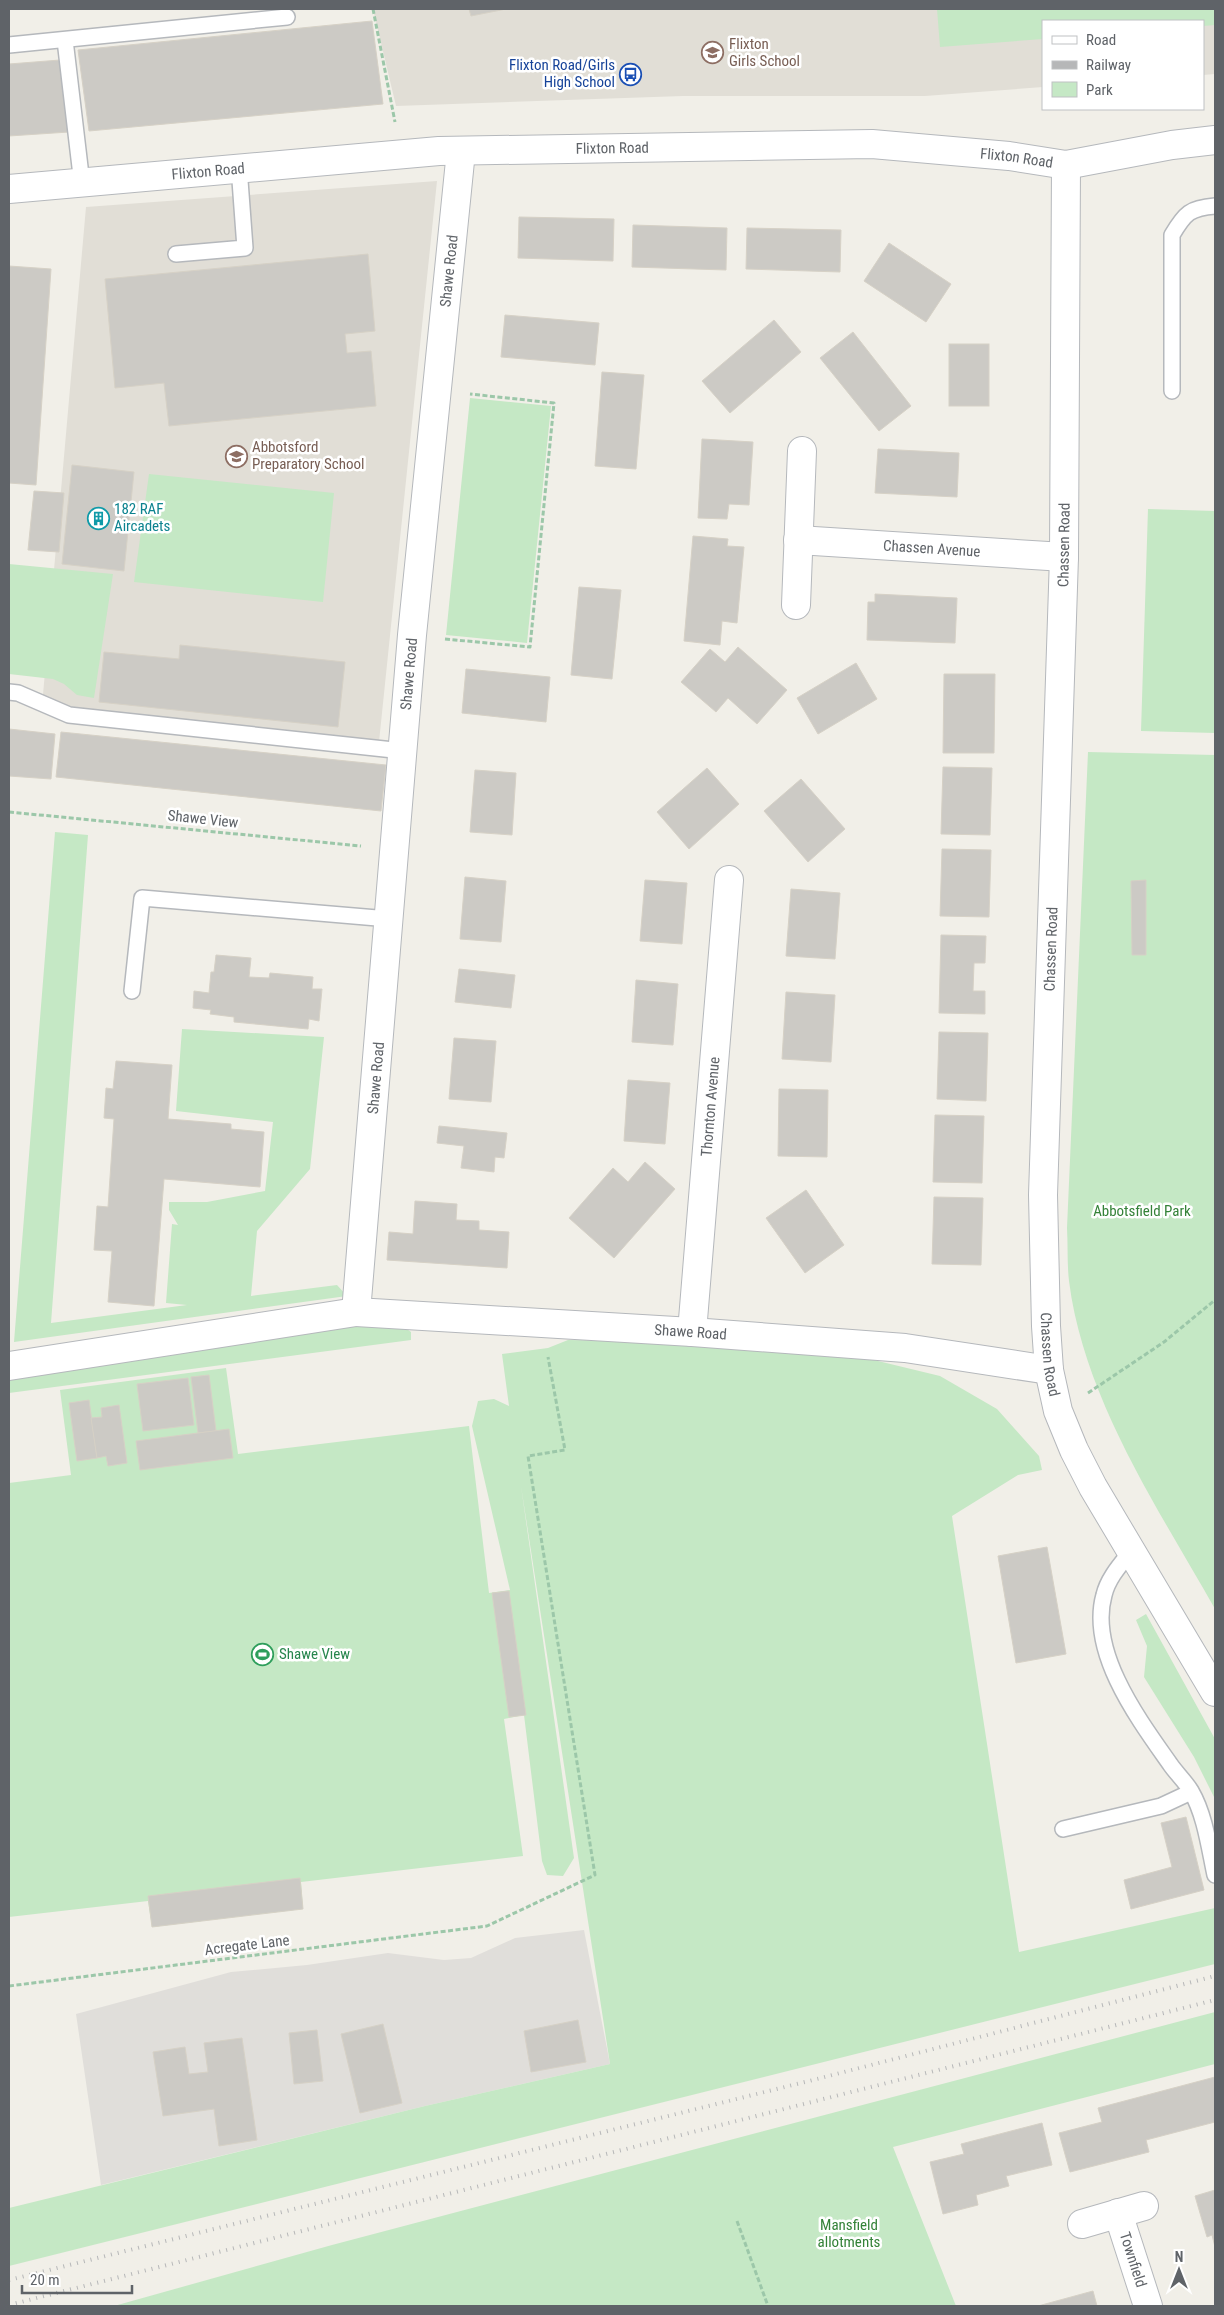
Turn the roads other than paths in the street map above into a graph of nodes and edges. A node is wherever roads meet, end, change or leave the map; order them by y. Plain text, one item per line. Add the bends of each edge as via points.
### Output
1 (287, 17) dead end
2 (65, 40) junction
3 (9, 45) edge
4 (1215, 140) edge
5 (461, 151) junction
6 (1066, 165) junction
7 (239, 167) junction
8 (82, 184) junction
9 (9, 188) edge
10 (1215, 206) edge
11 (176, 254) dead end
12 (1172, 391) dead end
13 (802, 451) dead end
14 (798, 540) junction
15 (1064, 557) junction
16 (796, 605) dead end
17 (9, 692) edge
18 (403, 751) junction
19 (729, 880) dead end
20 (389, 919) junction
21 (132, 991) dead end
22 (356, 1312) junction
23 (692, 1332) junction
24 (9, 1366) edge
25 (1049, 1370) junction
26 (1132, 1550) junction
27 (1215, 1692) edge
28 (1191, 1792) junction
29 (1063, 1829) dead end
30 (1215, 1875) edge
31 (1082, 2224) dead end
32 (1148, 2306) edge

1 - 2 lane
2 - 3 lane
2 - 8 lane
4 - 6 street, Flixton Road
5 - 6 street, Flixton Road via 872,144 990,154
5 - 7 street, Flixton Road
5 - 18 street, Shawe Road
6 - 15 street, Chassen Road
7 - 8 street, Flixton Road
7 - 11 lane via 245,248
8 - 9 street, Flixton Road
10 - 12 lane via 1198,207 1183,217 1172,235
13 - 14 street
14 - 15 street, Chassen Avenue
14 - 16 street
15 - 25 street, Chassen Road via 1043,1194
17 - 18 lane via 69,715
18 - 20 street, Shawe Road
19 - 23 street, Thornton Avenue
20 - 21 lane via 142,898
20 - 22 street, Shawe Road
22 - 23 street, Shawe Road
22 - 24 street
23 - 25 street, Shawe Road via 905,1348
25 - 26 street, Chassen Road via 1058,1411 1074,1450
26 - 27 street, Chassen Road
26 - 28 lane via 1114,1572 1104,1596 1101,1622 1104,1650 1129,1701
28 - 29 lane via 1161,1806
28 - 30 lane via 1201,1816
31 - 32 street, Townfield via 1131,2210

